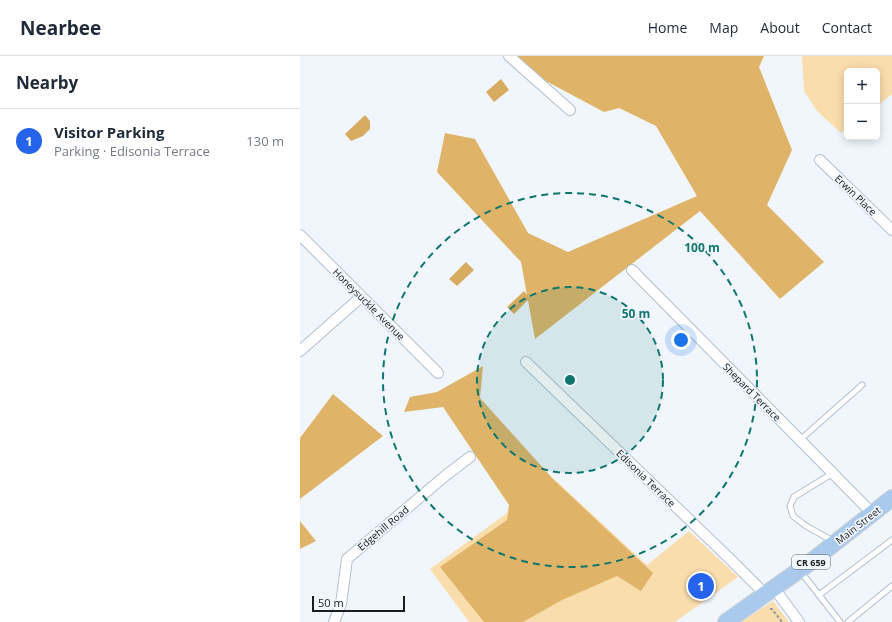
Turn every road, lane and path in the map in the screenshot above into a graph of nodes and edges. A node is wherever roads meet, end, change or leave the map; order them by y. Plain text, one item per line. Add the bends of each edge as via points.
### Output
1 (509, 56) edge
2 (570, 110) dead end
3 (820, 160) dead end
4 (892, 230) edge
5 (300, 235) edge
6 (632, 270) dead end
7 (361, 297) junction
8 (300, 351) edge
9 (526, 362) dead end
10 (438, 373) dead end
11 (862, 385) dead end
12 (800, 440) junction
13 (470, 457) dead end
14 (833, 473) junction
15 (892, 498) edge
16 (873, 514) junction
17 (892, 540) edge
18 (836, 542) junction
19 (800, 570) junction
20 (892, 586) edge
21 (818, 595) junction
22 (770, 597) junction
23 (334, 622) edge
24 (726, 622) edge
25 (782, 622) edge
26 (799, 622) edge
27 (840, 622) edge
28 (848, 622) edge

1 - 2 street
3 - 4 street, Erwin Place
5 - 7 street, Honeysuckle Avenue
6 - 12 street, Shepard Terrace
7 - 8 street
7 - 10 street, Honeysuckle Avenue
9 - 22 street, Edisonia Terrace
11 - 12 lane
12 - 14 street, Shepard Terrace
13 - 23 street, Edgehill Road via 347,559 341,604
14 - 16 street, Shepard Terrace
14 - 18 lane via 794,496 790,506 793,516
15 - 16 main road, Main Street / CR 659
16 - 18 main road, Main Street / CR 659
17 - 21 lane
18 - 19 main road, Main Street / CR 659
19 - 21 lane
19 - 22 main road, Main Street / CR 659
20 - 28 lane
21 - 27 lane
22 - 24 main road, Main Street / CR 659
22 - 25 path via 772,609
22 - 26 street, Edisonia Terrace

